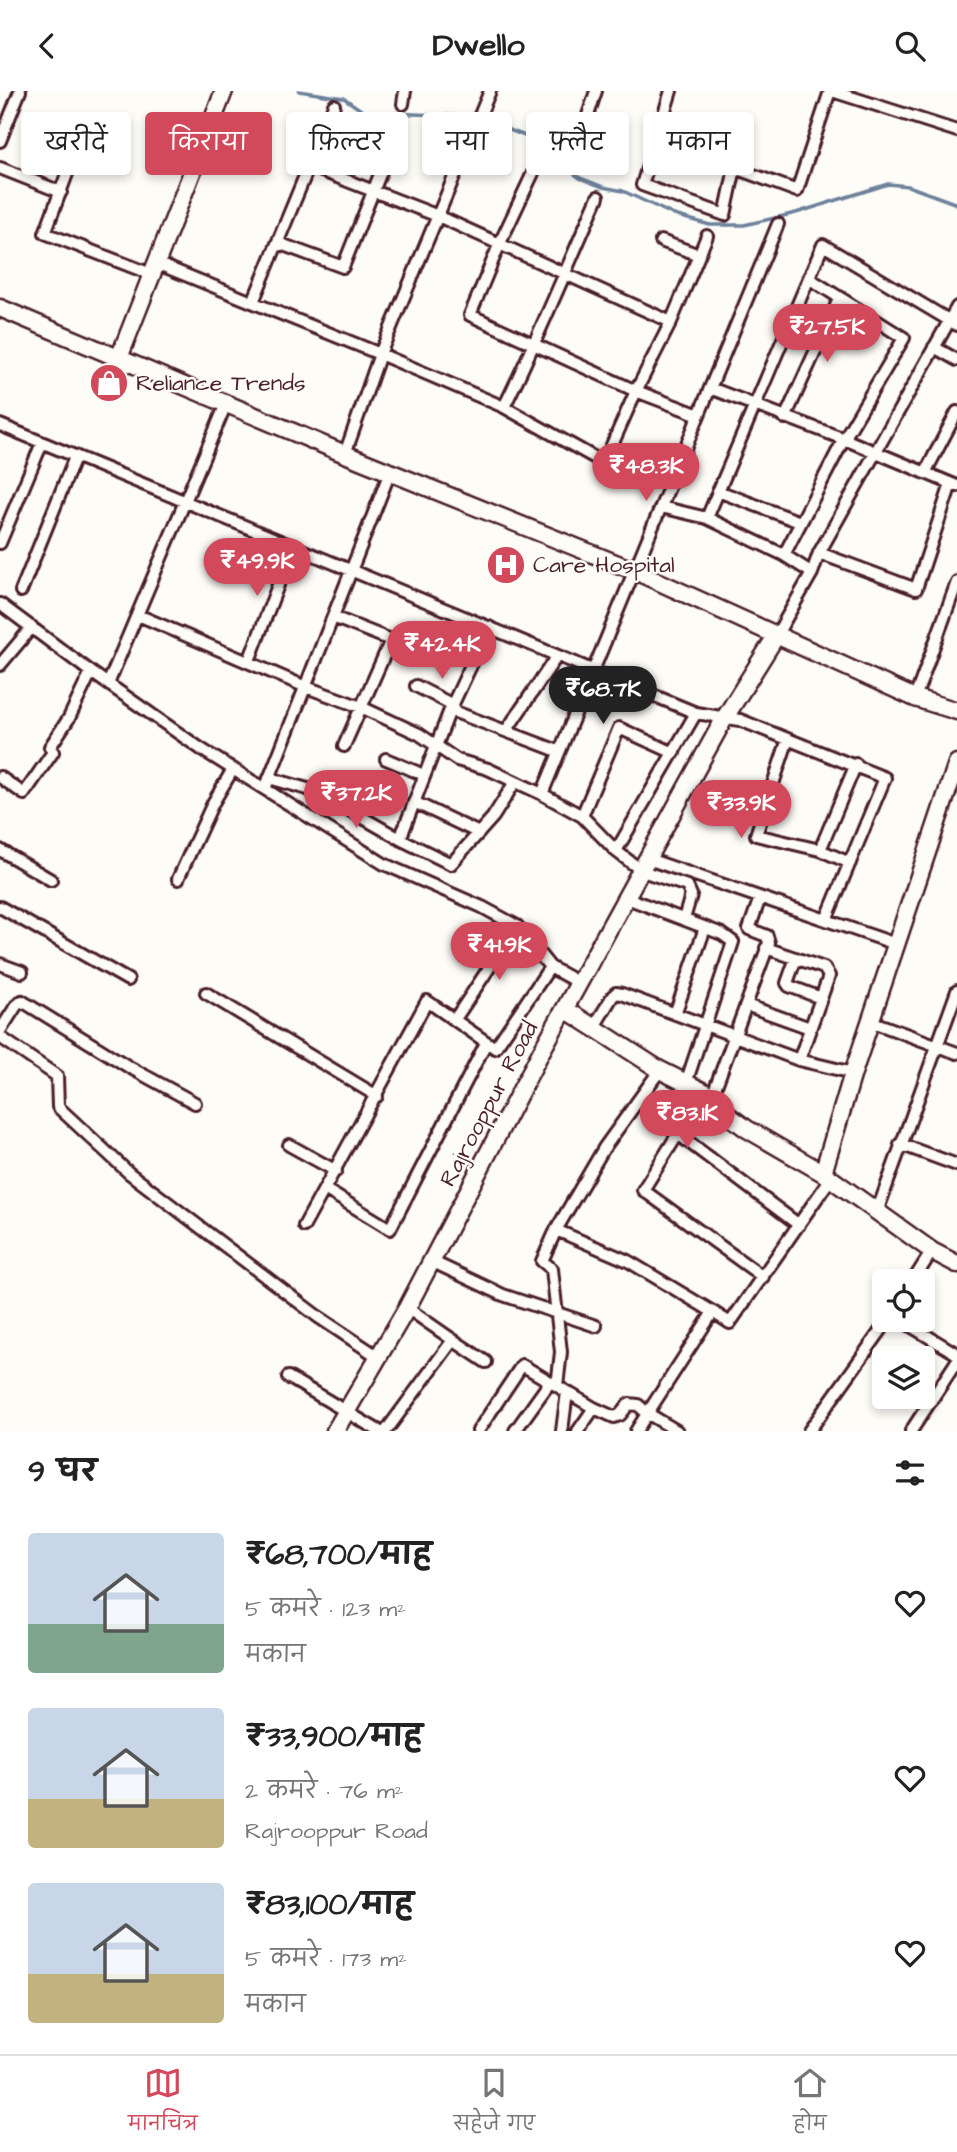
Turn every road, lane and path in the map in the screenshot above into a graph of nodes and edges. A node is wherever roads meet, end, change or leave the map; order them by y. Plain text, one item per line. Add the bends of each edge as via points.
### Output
1 (20, 91) edge
2 (224, 91) edge
3 (405, 91) edge
4 (490, 91) edge
5 (596, 91) edge
6 (671, 91) edge
7 (831, 91) edge
8 (866, 96) edge
9 (403, 104) dead end
10 (334, 105) dead end
11 (331, 112) edge
12 (589, 112) edge
13 (957, 131) edge
14 (0, 141) edge
15 (0, 168) edge
16 (67, 175) edge
17 (305, 175) edge
18 (332, 175) edge
19 (379, 175) edge
20 (532, 175) edge
21 (372, 191) junction
22 (61, 192) junction
23 (598, 197) dead end
24 (438, 216) junction
25 (778, 224) dead end
26 (707, 236) dead end
27 (661, 241) dead end
28 (278, 243) junction
29 (500, 243) junction
30 (699, 255) junction
31 (153, 269) junction
32 (565, 272) junction
33 (810, 279) junction
34 (840, 297) junction
35 (253, 302) junction
36 (957, 307) edge
37 (0, 308) edge
38 (671, 321) junction
39 (953, 323) edge
40 (535, 345) junction
41 (934, 347) junction
42 (380, 354) junction
43 (119, 358) junction
44 (957, 360) edge
45 (710, 388) junction
46 (636, 391) junction
47 (226, 404) junction
48 (753, 404) junction
49 (504, 407) junction
50 (957, 412) edge
51 (699, 415) junction
52 (785, 418) junction
53 (0, 425) edge
54 (844, 439) junction
55 (42, 443) junction
56 (875, 453) junction
57 (345, 454) junction
58 (75, 457) junction
59 (390, 473) junction
60 (925, 473) junction
61 (954, 485) edge
62 (718, 491) junction
63 (185, 503) junction
64 (661, 507) junction
65 (706, 518) junction
66 (4, 520) edge
67 (800, 522) junction
68 (0, 543) edge
69 (293, 547) junction
70 (819, 553) junction
71 (784, 555) junction
72 (352, 570) junction
73 (635, 571) junction
74 (812, 573) junction
75 (957, 582) edge
76 (21, 591) dead end
77 (0, 604) edge
78 (138, 615) junction
79 (333, 617) junction
80 (32, 627) junction
81 (489, 627) junction
82 (776, 636) junction
83 (556, 656) junction
84 (249, 661) junction
85 (0, 665) edge
86 (593, 671) junction
87 (91, 672) junction
88 (108, 684) junction
89 (416, 686) dead end
90 (306, 687) junction
91 (915, 698) junction
92 (361, 707) junction
93 (452, 708) junction
94 (957, 711) edge
95 (696, 713) junction
96 (724, 719) junction
97 (506, 731) junction
98 (788, 739) junction
99 (436, 745) junction
100 (344, 746) dead end
101 (558, 751) junction
102 (674, 753) junction
103 (386, 759) dead end
104 (957, 763) edge
105 (856, 764) junction
106 (233, 769) junction
107 (424, 775) junction
108 (0, 777) edge
109 (515, 782) junction
110 (267, 783) junction
111 (542, 794) junction
112 (951, 798) edge
113 (414, 802) junction
114 (582, 816) junction
115 (479, 833) junction
116 (400, 839) junction
117 (0, 850) edge
118 (820, 850) junction
119 (616, 851) junction
120 (850, 863) junction
121 (645, 865) junction
122 (177, 879) dead end
123 (51, 880) dead end
124 (626, 898) junction
125 (760, 898) junction
126 (0, 907) edge
127 (684, 919) junction
128 (826, 920) junction
129 (517, 926) junction
130 (705, 927) junction
131 (896, 944) junction
132 (766, 948) junction
133 (796, 958) junction
134 (0, 964) edge
135 (550, 967) junction
136 (22, 972) dead end
137 (128, 980) dead end
138 (579, 983) junction
139 (957, 991) edge
140 (206, 993) dead end
141 (821, 998) junction
142 (746, 1005) junction
143 (565, 1009) junction
144 (675, 1014) junction
145 (454, 1019) junction
146 (870, 1021) junction
147 (706, 1026) junction
148 (594, 1027) junction
149 (810, 1028) junction
150 (0, 1031) edge
151 (734, 1036) junction
152 (0, 1037) edge
153 (486, 1043) junction
154 (936, 1045) junction
155 (957, 1053) edge
156 (799, 1060) junction
157 (660, 1070) junction
158 (853, 1073) junction
159 (686, 1083) junction
160 (377, 1096) junction
161 (707, 1097) junction
162 (195, 1103) dead end
163 (678, 1134) junction
164 (900, 1144) junction
165 (289, 1145) dead end
166 (957, 1165) edge
167 (336, 1171) junction
168 (827, 1176) junction
169 (326, 1190) junction
170 (877, 1212) junction
171 (799, 1225) junction
172 (304, 1226) dead end
173 (556, 1230) junction
174 (932, 1251) junction
175 (431, 1261) junction
176 (957, 1264) edge
177 (921, 1269) edge
178 (763, 1277) junction
179 (407, 1308) junction
180 (713, 1312) junction
181 (557, 1313) junction
182 (596, 1326) dead end
183 (879, 1332) edge
184 (921, 1332) edge
185 (453, 1340) junction
186 (957, 1354) edge
187 (377, 1356) junction
188 (957, 1360) edge
189 (486, 1362) dead end
190 (288, 1377) dead end
191 (558, 1387) junction
192 (594, 1408) junction
193 (347, 1411) junction
194 (647, 1413) junction
195 (481, 1427) edge
196 (335, 1431) edge
197 (379, 1431) edge
198 (386, 1431) edge
199 (494, 1431) edge
200 (514, 1431) edge
201 (562, 1431) edge
202 (578, 1431) edge
203 (636, 1431) edge
204 (677, 1431) edge
205 (809, 1431) edge
206 (911, 1431) edge

1 - 14 street
2 - 31 street
3 - 9 street
4 - 24 street
5 - 12 street
6 - 7 street via 642,185 725,215 735,168 797,191
7 - 8 street
8 - 13 street
10 - 11 street
15 - 22 street
16 - 22 street
17 - 28 street
18 - 21 street
19 - 21 street
20 - 29 street
21 - 24 street
21 - 28 street via 344,267
22 - 31 street via 46,233
23 - 32 street
24 - 29 street
24 - 42 street
25 - 45 street
26 - 30 street
27 - 30 street
28 - 35 street
29 - 32 street
29 - 40 street via 470,315
30 - 38 street
31 - 35 street
31 - 43 street
32 - 38 street
32 - 40 street
33 - 34 street
33 - 39 street via 823,245
33 - 48 street
34 - 52 street
34 - 54 street via 904,338
35 - 42 street
36 - 39 street
37 - 43 street
38 - 46 street
39 - 41 street
40 - 46 street
40 - 49 street
41 - 44 street
41 - 56 street
42 - 49 street
42 - 57 street
43 - 47 street
45 - 48 street
45 - 51 street
46 - 49 street via 604,463
46 - 51 street
47 - 57 street
47 - 63 street
48 - 52 street
48 - 62 street
50 - 60 street
51 - 64 street
52 - 54 street
53 - 55 street
54 - 56 street
54 - 67 street
55 - 58 street
55 - 66 street
56 - 60 street
56 - 70 street
57 - 59 street
58 - 63 street
58 - 76 street
59 - 72 street
59 - 73 street
60 - 61 street
61 - 70 street via 916,589
62 - 65 street
62 - 67 street
63 - 69 street
63 - 78 street
64 - 65 street
64 - 73 street
65 - 71 street
66 - 68 street
67 - 71 street
69 - 72 street
69 - 84 street
70 - 74 street
71 - 74 street
72 - 79 street
72 - 81 street
73 - 82 street
73 - 86 street
74 - 82 street
75 - 91 street
77 - 80 street
78 - 84 street
78 - 88 street
79 - 90 street
79 - 92 street via 391,640
80 - 85 street
80 - 87 street
81 - 83 street
81 - 93 street
82 - 91 street
82 - 96 street, Rajrooppur Road
83 - 86 street
83 - 97 street
84 - 90 street
86 - 95 street
86 - 101 street
87 - 88 street
87 - 108 street via 50,747 52,752 24,793
88 - 106 street
89 - 93 street
90 - 92 street
90 - 110 street
91 - 94 street
92 - 99 street
92 - 100 street
93 - 97 street
93 - 99 street
95 - 96 street
95 - 102 street
96 - 98 street via 740,720
96 - 121 street, Rajrooppur Road
97 - 101 street
98 - 105 street
98 - 118 street via 756,835
99 - 107 street
99 - 109 street via 457,760
101 - 111 street
102 - 114 street via 619,728
102 - 119 street
103 - 107 street
104 - 112 street
105 - 118 street
105 - 120 street via 885,778
106 - 110 street
106 - 122 street
107 - 113 street
109 - 111 street
109 - 115 street
110 - 116 street via 317,792
110 - 129 street via 384,865
111 - 114 street
112 - 131 street
113 - 115 street
113 - 116 street
114 - 119 street
115 - 116 street via 451,864
117 - 123 street
118 - 120 street
119 - 121 street
120 - 128 street
121 - 124 street, Rajrooppur Road
121 - 125 street
121 - 127 street via 687,886 691,895
124 - 127 street
124 - 138 street, Rajrooppur Road
125 - 128 street
125 - 132 street via 749,929 767,936
126 - 137 street
127 - 130 street
128 - 131 street
129 - 135 street
129 - 145 street
130 - 144 street
130 - 147 street via 733,941
131 - 146 street
132 - 133 street
132 - 142 street
133 - 141 street via 828,971
133 - 141 street via 787,983
134 - 136 street
135 - 138 street
135 - 153 street via 495,1048
138 - 143 street, Rajrooppur Road
139 - 154 street
140 - 160 street
141 - 149 street
142 - 149 street
142 - 151 street
143 - 148 street
143 - 175 street, Rajrooppur Road
144 - 147 street
144 - 148 street via 616,993
145 - 153 street
145 - 160 street via 427,1001
146 - 154 street
146 - 158 street
147 - 151 street
147 - 159 street
148 - 157 street
149 - 156 street
150 - 162 street via 22,1001
151 - 156 street
151 - 161 street
152 - 187 street via 57,1076 58,1107 129,1173
153 - 169 street via 390,1229
154 - 155 street
154 - 164 street
156 - 158 street
157 - 159 street
157 - 173 street via 604,1148
158 - 168 street
159 - 161 street
160 - 167 street
161 - 163 street
161 - 168 street via 747,1129
163 - 171 street
163 - 178 street via 643,1190
164 - 166 street
164 - 170 street
165 - 167 street
167 - 169 street
168 - 170 street
168 - 171 street
169 - 172 street
170 - 174 street
171 - 178 street
173 - 180 street via 628,1261
173 - 181 street via 542,1261 552,1269
174 - 176 street
174 - 177 street
175 - 179 street, Rajrooppur Road
175 - 181 street via 483,1287
178 - 180 street via 730,1323
179 - 185 street
179 - 187 street, Rajrooppur Road
180 - 194 street
181 - 182 street
181 - 191 street
183 - 205 street
184 - 186 street
185 - 189 street
185 - 198 street
187 - 193 street, Rajrooppur Road
188 - 206 street
190 - 193 street
191 - 192 street
191 - 195 street via 522,1366
191 - 200 street
191 - 201 street
192 - 194 street via 614,1417 629,1404
192 - 202 street
193 - 196 street, Rajrooppur Road
193 - 197 street
194 - 203 street
194 - 204 street
195 - 199 street

